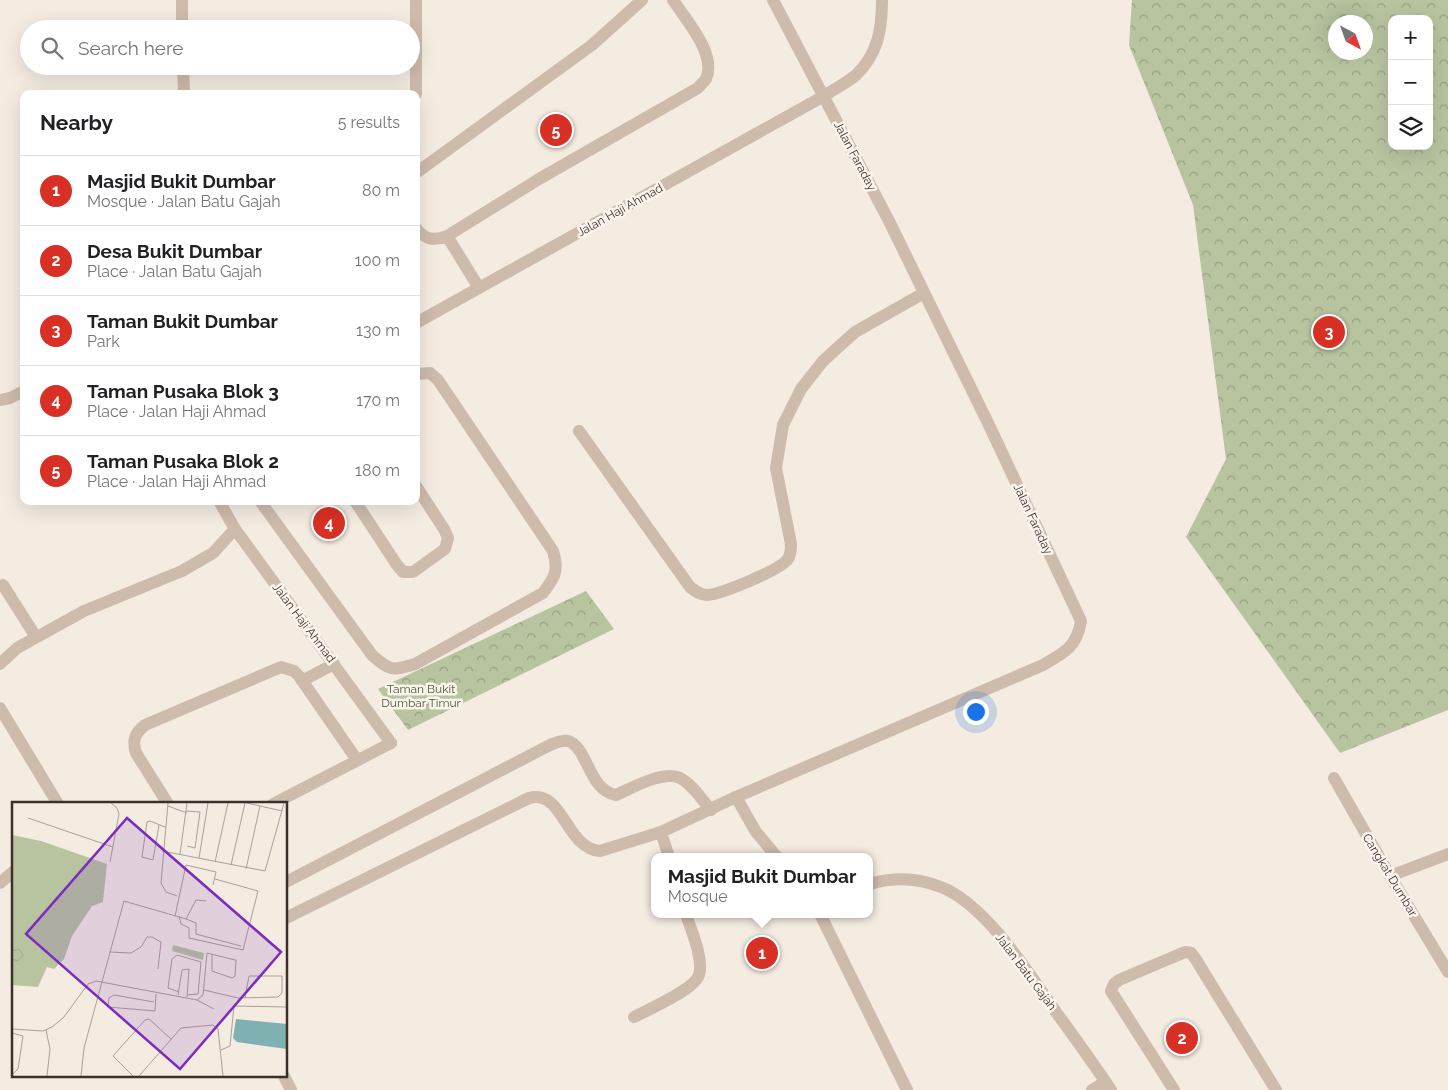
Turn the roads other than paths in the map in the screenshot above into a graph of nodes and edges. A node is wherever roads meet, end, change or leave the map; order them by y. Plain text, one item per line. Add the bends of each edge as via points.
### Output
1 (182, 0) edge
2 (416, 0) edge
3 (642, 0) edge
4 (673, 0) edge
5 (774, 0) edge
6 (882, 0) edge
7 (182, 20) edge
8 (416, 20) edge
9 (183, 75) edge
10 (416, 75) edge
11 (184, 90) edge
12 (416, 90) edge
13 (824, 96) junction
14 (420, 170) edge
15 (420, 233) edge
16 (447, 236) junction
17 (479, 288) junction
18 (924, 293) junction
19 (420, 322) edge
20 (420, 374) edge
21 (20, 393) edge
22 (0, 400) edge
23 (579, 432) dead end
24 (420, 492) edge
25 (221, 505) edge
26 (263, 505) edge
27 (358, 505) edge
28 (235, 529) junction
29 (1, 584) edge
30 (36, 636) junction
31 (0, 664) edge
32 (334, 664) junction
33 (302, 681) junction
34 (0, 708) edge
35 (357, 760) junction
36 (1334, 778) dead end
37 (736, 797) junction
38 (57, 802) edge
39 (167, 802) edge
40 (277, 802) edge
41 (711, 810) junction
42 (661, 832) junction
43 (668, 853) edge
44 (774, 853) edge
45 (1448, 854) edge
46 (12, 873) edge
47 (1390, 876) junction
48 (288, 881) edge
49 (0, 883) edge
50 (873, 883) edge
51 (288, 917) edge
52 (687, 918) edge
53 (822, 918) edge
54 (1448, 972) edge
55 (634, 1017) dead end
56 (285, 1078) edge
57 (1108, 1086) edge
58 (290, 1090) edge
59 (907, 1090) edge
60 (1092, 1090) edge
61 (1174, 1090) edge
62 (1276, 1090) edge

1 - 7 street
2 - 8 street
3 - 14 street via 592,45
4 - 16 street via 704,47 708,62 706,79 698,88
5 - 13 street, Jalan Faraday
6 - 13 street, Jalan Haji Ahmad via 882,24 873,54 856,75
9 - 11 street
10 - 12 street
13 - 17 street, Jalan Haji Ahmad
13 - 18 street, Jalan Faraday
15 - 16 street via 434,240
16 - 17 street
17 - 19 street, Jalan Haji Ahmad
18 - 23 street via 855,332 823,361 801,389 783,425 776,468 791,552 781,565 762,576 706,595 690,587
18 - 37 street, Jalan Faraday via 1081,621 1079,634 1071,647 1043,665
20 - 26 street via 430,373 438,380 553,551 557,565 553,580 544,593 415,664 398,669 385,667 372,655
21 - 22 street
24 - 27 street via 448,538 445,549 413,572 403,572 397,565
25 - 28 street, Jalan Haji Ahmad
28 - 30 street via 213,553 182,571 84,611
28 - 32 street, Jalan Haji Ahmad
29 - 30 street
30 - 31 street
32 - 33 street
32 - 35 street, Jalan Haji Ahmad via 391,742
33 - 35 street
33 - 39 street via 288,668 275,668 139,730 134,737 136,753
34 - 38 street
35 - 40 street
36 - 47 street, Cangkat Dumbar
37 - 41 street, Jalan Faraday
37 - 44 street via 756,832
41 - 42 street, Jalan Faraday
41 - 48 street via 689,784 666,775 616,795 608,793 600,787 576,747 569,741 560,741
42 - 43 street
42 - 51 street, Jalan Faraday via 600,852 592,850 575,836 549,799 536,796
45 - 47 street
46 - 49 street
47 - 54 street, Cangkat Dumbar
50 - 57 street, Jalan Batu Gajah via 912,879 941,887 965,901 1021,961
52 - 55 street via 698,952 699,976 679,993
53 - 59 street
56 - 58 street
57 - 60 street, Jalan Batu Gajah
61 - 62 street via 1111,991 1119,980 1185,952 1195,958

